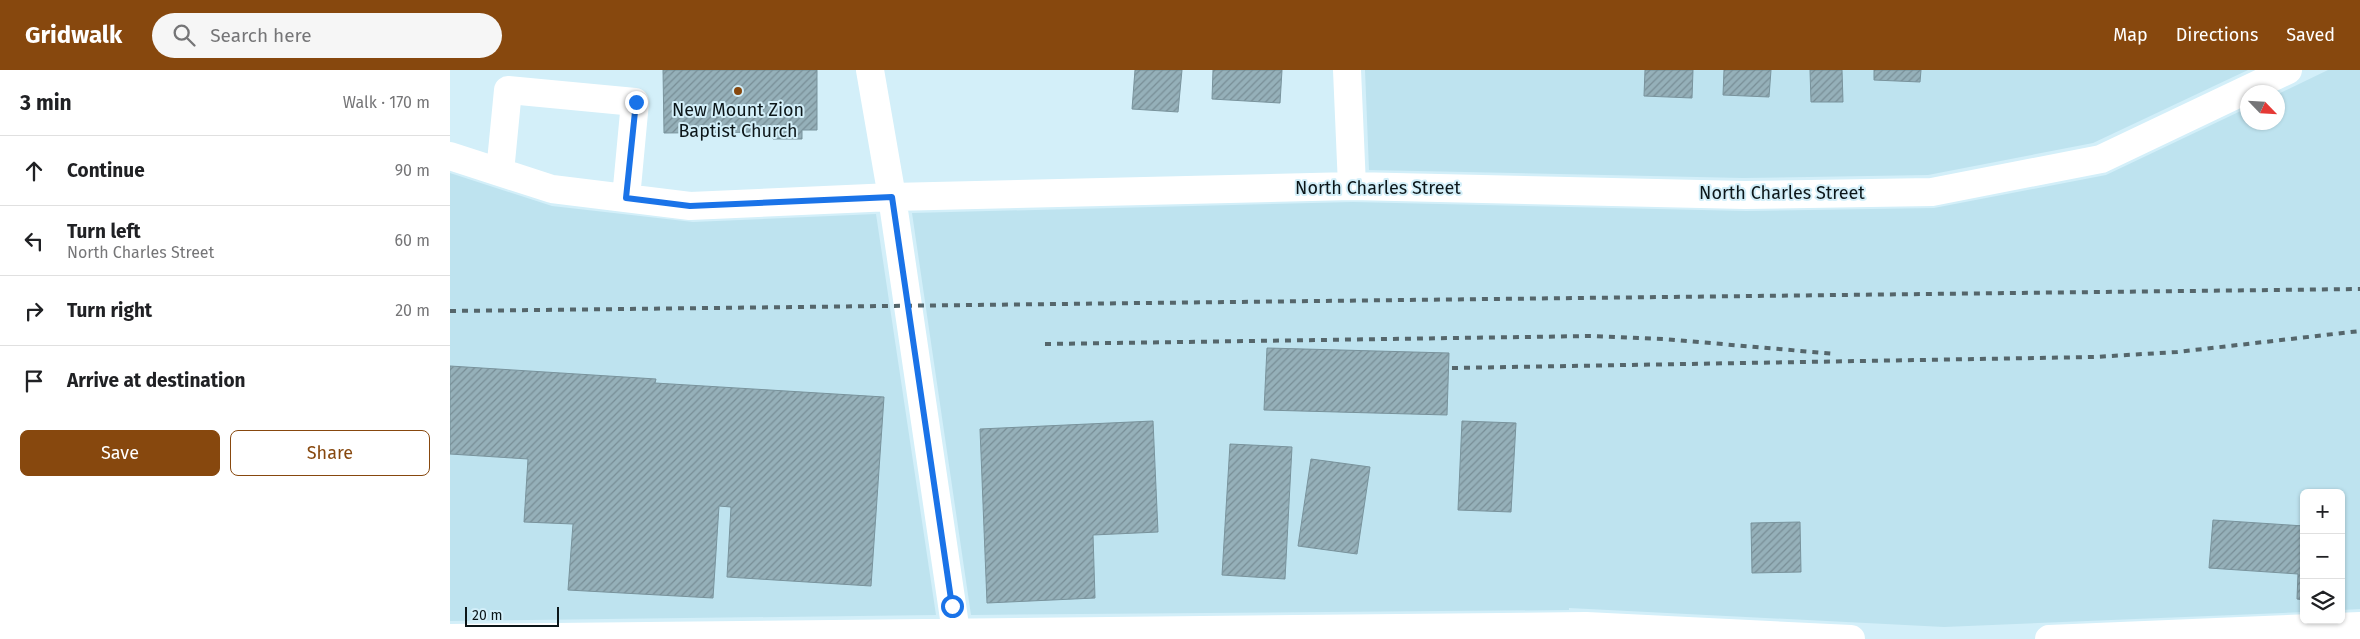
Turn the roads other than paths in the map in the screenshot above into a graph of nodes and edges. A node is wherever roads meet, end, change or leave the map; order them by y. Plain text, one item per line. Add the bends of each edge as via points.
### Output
1 (870, 70) edge
2 (1347, 70) edge
3 (2288, 70) edge
4 (450, 156) edge
5 (500, 172) junction
6 (1352, 186) junction
7 (892, 197) junction
8 (626, 198) junction
9 (2360, 626) edge
10 (1586, 633) edge
11 (2261, 634) edge
12 (956, 635) edge
13 (772, 636) edge
14 (450, 638) edge
15 (1851, 639) edge
16 (2049, 639) edge

1 - 7 street
2 - 6 street
3 - 6 street, North Charles Street via 2101,159 1932,192 1745,195
4 - 5 street, North Charles Street
5 - 8 street, North Charles Street via 552,189
5 - 8 street via 508,90 636,102
6 - 7 street, North Charles Street
7 - 8 street, North Charles Street via 690,206
7 - 12 street
9 - 11 street
10 - 12 street
10 - 15 street
11 - 16 street
12 - 13 street
13 - 14 street

